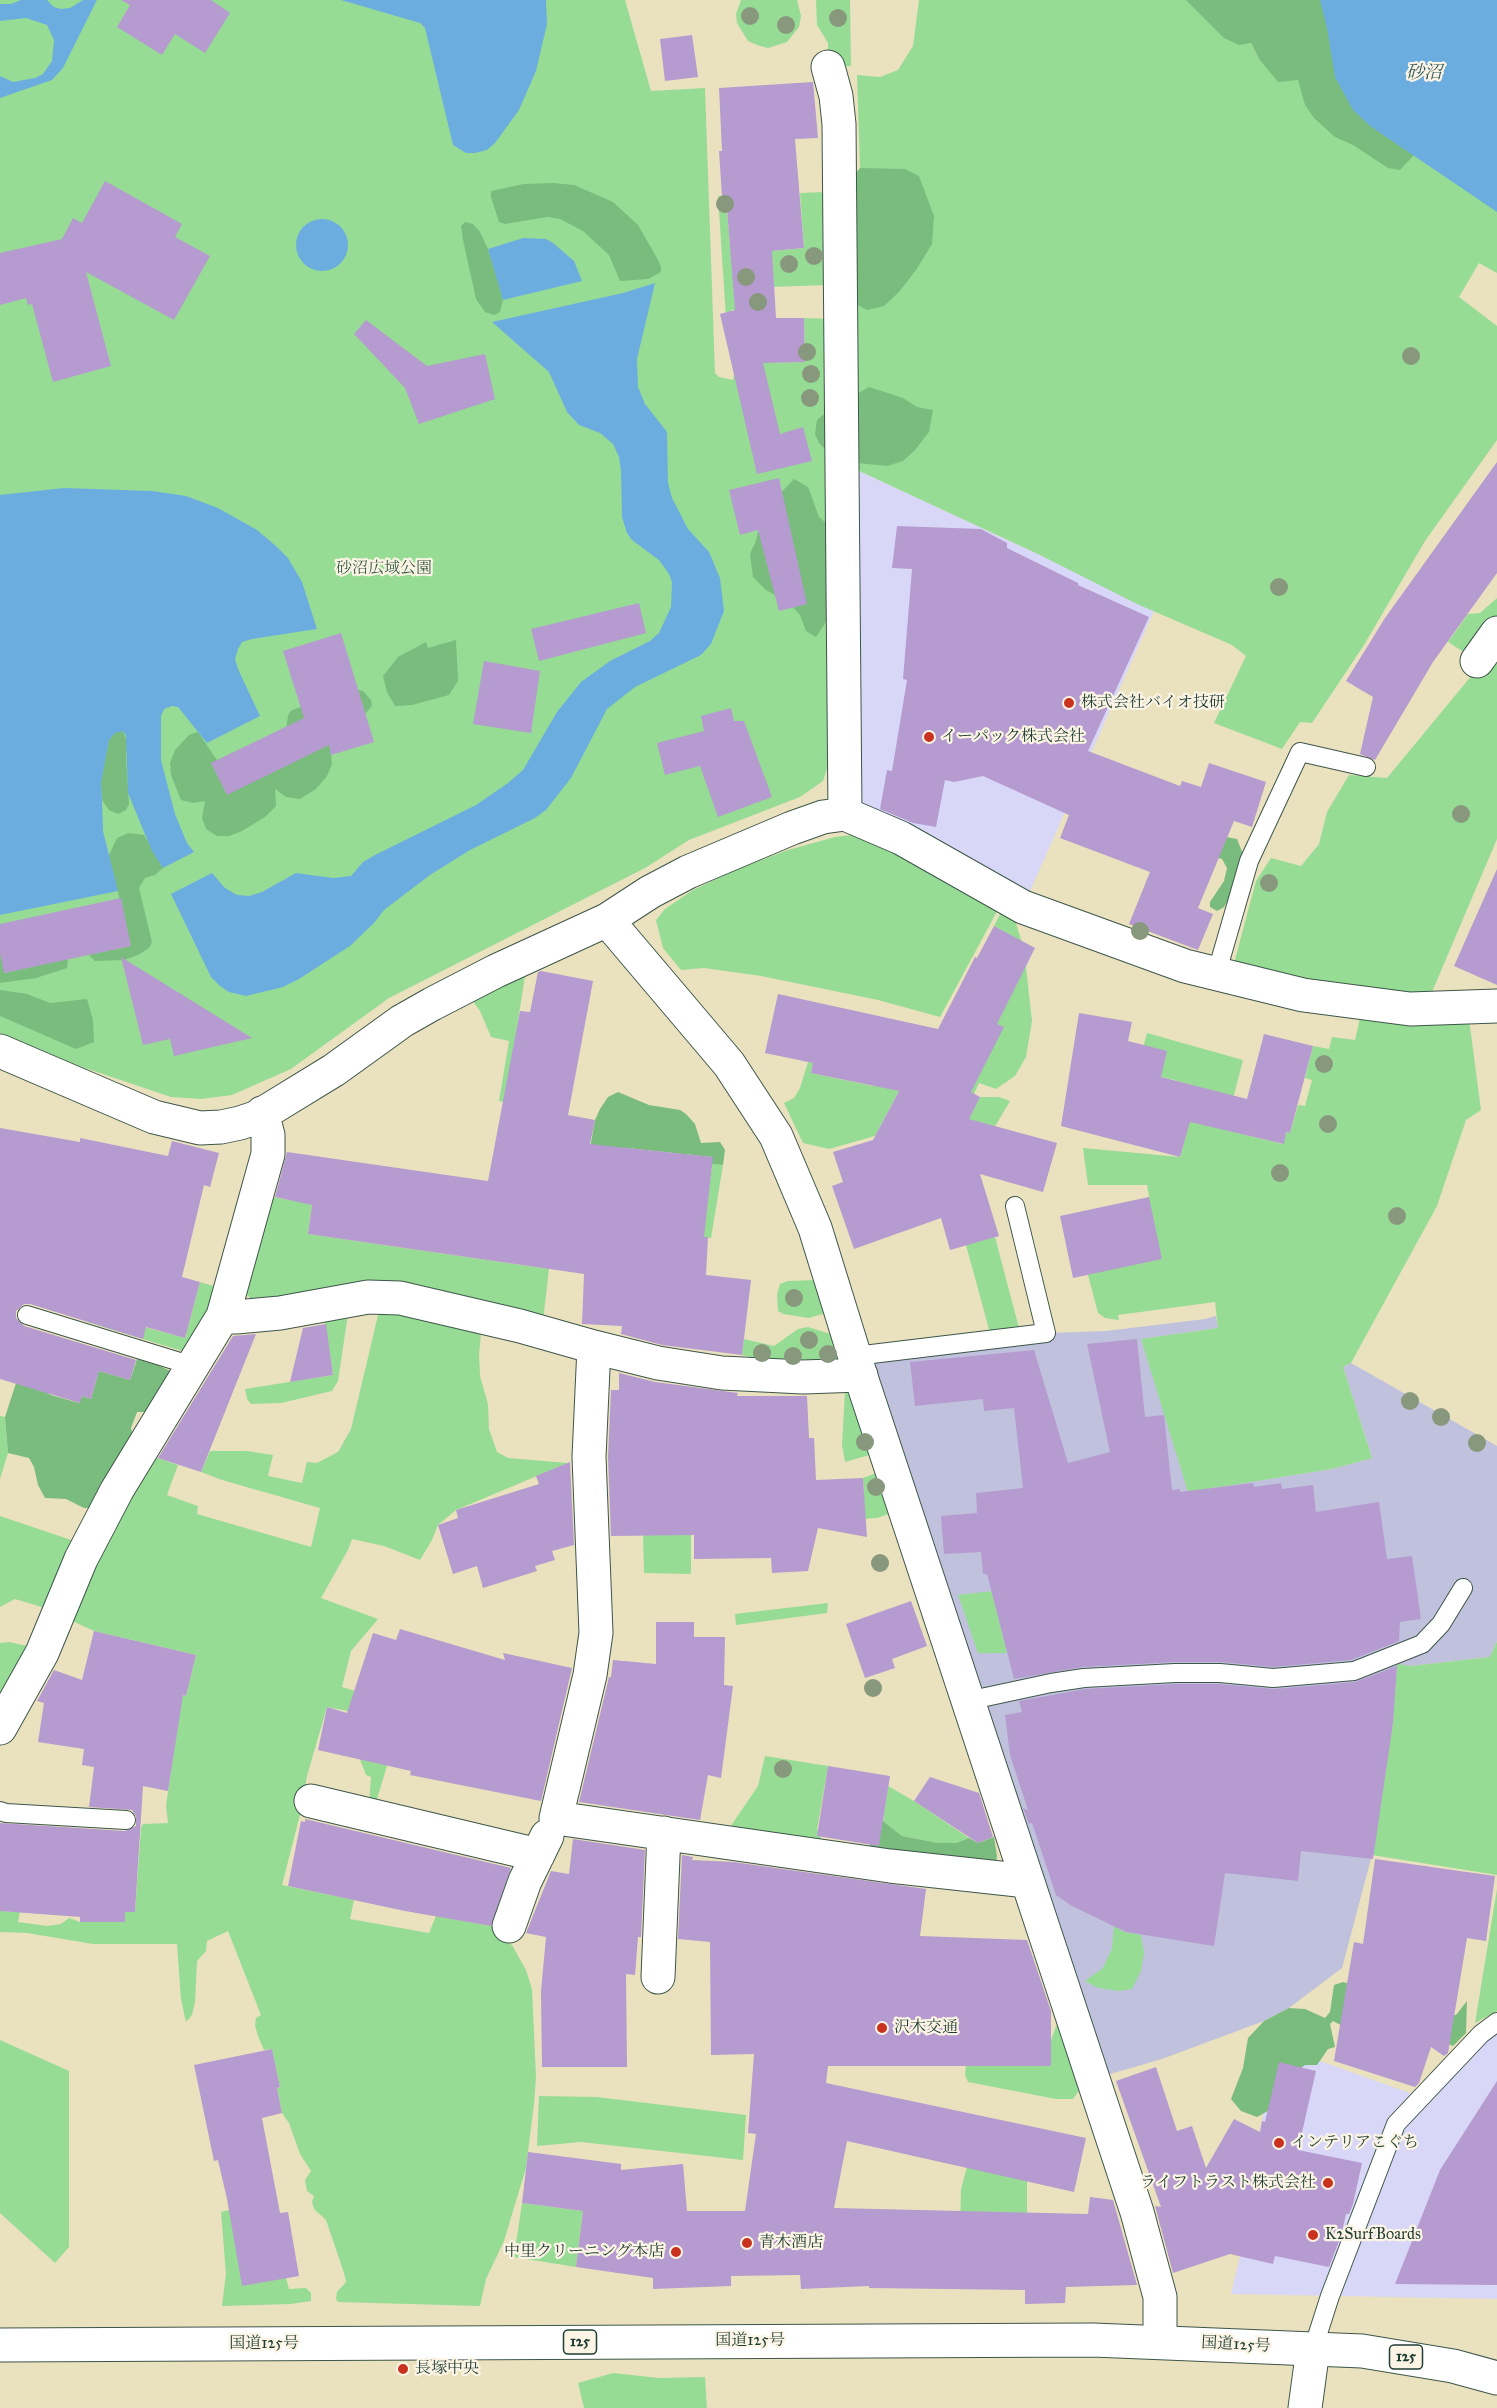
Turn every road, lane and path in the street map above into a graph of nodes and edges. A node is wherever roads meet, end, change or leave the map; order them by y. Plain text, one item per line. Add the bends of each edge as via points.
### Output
1 (828, 68) dead end
2 (1497, 633) edge
3 (1477, 660) dead end
4 (1366, 767) dead end
5 (845, 814) junction
6 (607, 920) junction
7 (1216, 975) junction
8 (1497, 1005) edge
9 (0, 1051) edge
10 (262, 1113) junction
11 (1015, 1206) dead end
12 (27, 1315) dead end
13 (223, 1316) junction
14 (594, 1347) junction
15 (193, 1366) junction
16 (858, 1366) junction
17 (1463, 1588) dead end
18 (967, 1701) junction
19 (0, 1728) edge
20 (311, 1802) dead end
21 (0, 1811) edge
22 (556, 1818) junction
23 (126, 1820) dead end
24 (664, 1833) junction
25 (538, 1855) junction
26 (1027, 1881) junction
27 (509, 1926) dead end
28 (658, 1977) dead end
29 (1497, 2022) edge
30 (1160, 2341) junction
31 (0, 2345) edge
32 (1313, 2349) junction
33 (1497, 2378) edge
34 (1305, 2408) edge

1 - 5 main road via 839,124
2 - 3 main road
4 - 7 lane via 1300,752 1249,861
5 - 6 main road via 801,824 688,872
5 - 7 main road via 901,838 1023,907
6 - 10 main road via 432,1004
6 - 16 main road via 729,1064 776,1136 816,1228
7 - 8 main road via 1304,995 1410,1009
9 - 10 main road via 179,1124 221,1127
10 - 13 main road via 268,1154
11 - 16 lane via 1046,1333
12 - 15 lane
13 - 14 main road via 280,1312 368,1297 400,1298
13 - 15 main road
14 - 16 main road via 722,1373 803,1377
14 - 22 main road via 589,1462 596,1633 590,1675
15 - 19 main road via 117,1490 81,1559 42,1653
16 - 18 main road
17 - 18 lane via 1441,1624 1422,1644 1354,1671 1273,1678 1175,1673 1084,1678
18 - 26 main road
20 - 25 main road
21 - 23 lane
22 - 24 main road
22 - 25 main road
24 - 26 main road
24 - 28 main road
25 - 27 main road
26 - 30 main road via 1137,2212 1160,2297
29 - 32 lane via 1396,2124
30 - 31 main road, 国道125号 / 125
30 - 32 main road, 国道125号 / 125
32 - 33 main road, 国道125号 / 125 via 1408,2357
32 - 34 main road

